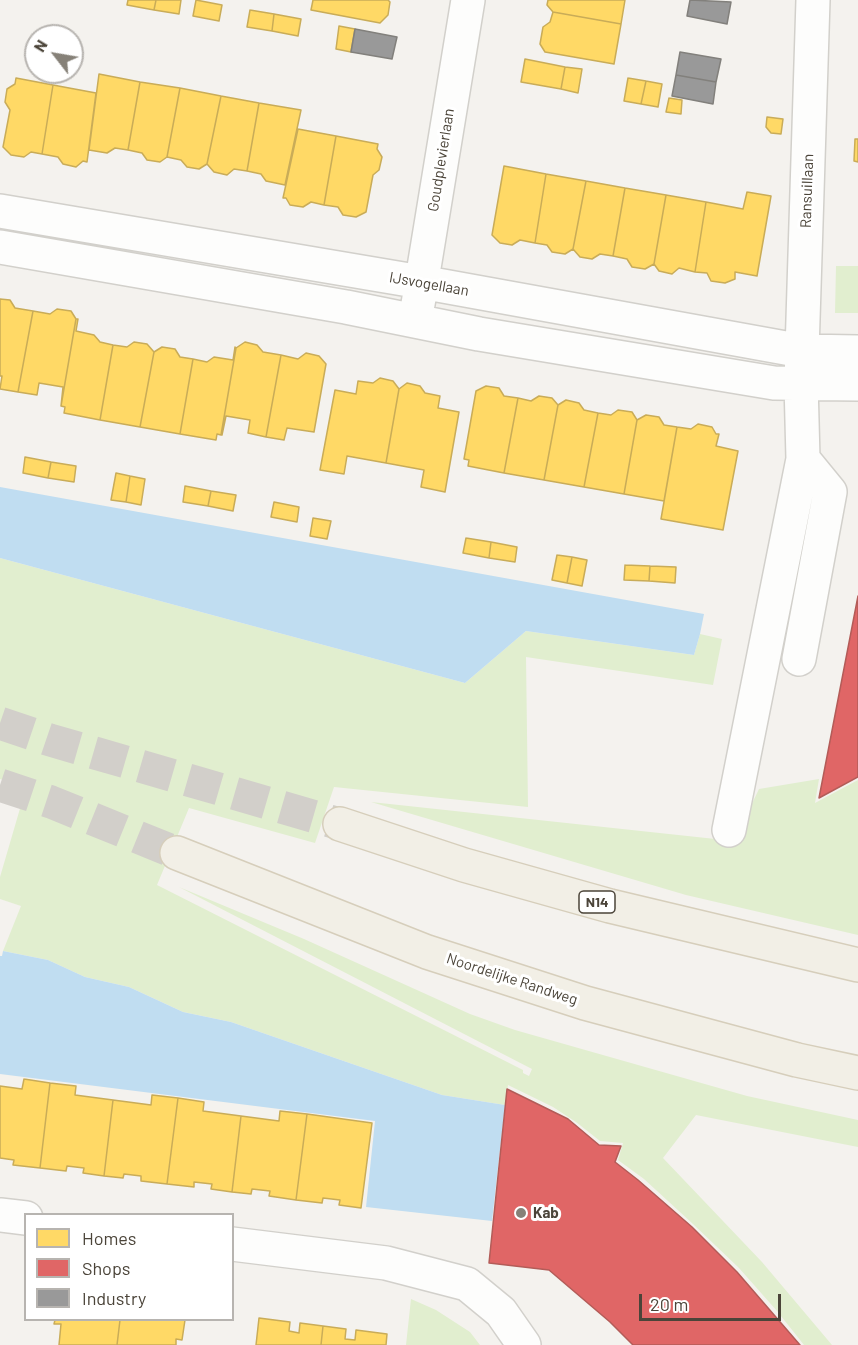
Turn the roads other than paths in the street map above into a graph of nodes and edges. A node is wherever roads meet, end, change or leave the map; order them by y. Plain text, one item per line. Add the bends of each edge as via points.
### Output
1 (468, 0) edge
2 (813, 0) edge
3 (0, 211) edge
4 (0, 247) edge
5 (422, 282) junction
6 (416, 321) junction
7 (802, 351) junction
8 (858, 352) edge
9 (801, 383) junction
10 (858, 384) edge
11 (803, 459) junction
12 (799, 659) dead end
13 (340, 824) tunnel mouth
14 (729, 830) dead end
15 (177, 854) tunnel mouth
16 (858, 965) edge
17 (858, 1072) edge
18 (0, 1215) edge
19 (24, 1218) edge
20 (234, 1244) edge
21 (524, 1345) edge

1 - 5 street, Goudplevierlaan
2 - 7 street, Ransuillaan
3 - 5 street, IJsvogellaan
4 - 6 street
5 - 6 street, Goudplevierlaan
5 - 7 street, IJsvogellaan
6 - 9 street via 774,383
7 - 8 street, IJsvogellaan
7 - 9 street, Ransuillaan
9 - 10 street
9 - 11 street, Ransuillaan
11 - 12 street via 830,492
11 - 14 street, Ransuillaan
13 - 16 main road, N14 via 464,865 610,906
15 - 17 main road, Noordelijke Randweg via 427,952 585,1003 797,1060
18 - 19 street
20 - 21 street via 386,1263 467,1284 501,1312

